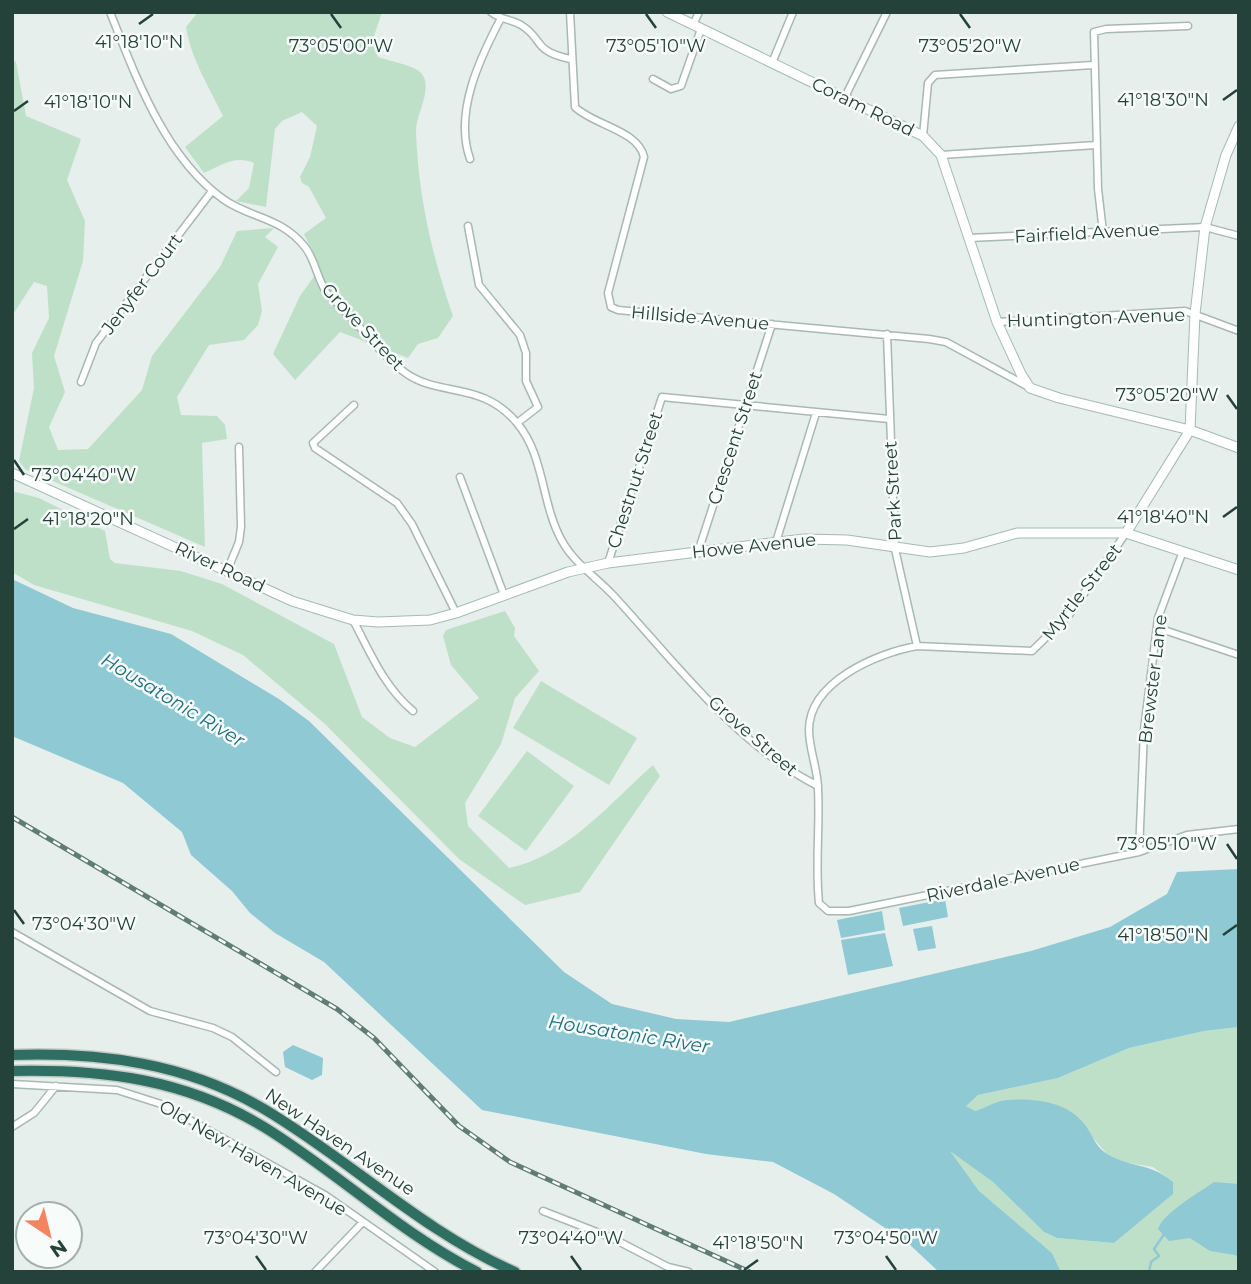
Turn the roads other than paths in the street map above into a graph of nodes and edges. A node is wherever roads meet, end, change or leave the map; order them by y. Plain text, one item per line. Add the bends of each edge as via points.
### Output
1 (110, 12) edge
2 (491, 12) edge
3 (570, 12) edge
4 (667, 12) edge
5 (699, 12) edge
6 (793, 12) edge
7 (887, 12) edge
8 (500, 20) junction
9 (1188, 26) dead end
10 (697, 27) junction
11 (570, 59) junction
12 (772, 63) junction
13 (1093, 65) junction
14 (653, 79) dead end
15 (845, 97) junction
16 (1239, 126) edge
17 (923, 136) junction
18 (1096, 145) junction
19 (940, 155) junction
20 (470, 159) dead end
21 (212, 191) junction
22 (468, 226) dead end
23 (1205, 227) junction
24 (1103, 232) junction
25 (1239, 236) edge
26 (969, 238) junction
27 (1195, 314) junction
28 (997, 321) junction
29 (772, 324) junction
30 (1239, 331) edge
31 (887, 334) junction
32 (81, 382) dead end
33 (1030, 388) junction
34 (354, 405) dead end
35 (746, 405) junction
36 (816, 413) junction
37 (889, 419) junction
38 (517, 423) junction
39 (1190, 430) junction
40 (239, 447) dead end
41 (1239, 448) edge
42 (12, 473) edge
43 (460, 477) dead end
44 (1126, 533) junction
45 (776, 542) junction
46 (895, 548) junction
47 (1183, 551) junction
48 (698, 552) junction
49 (608, 563) junction
50 (585, 568) junction
51 (1239, 570) edge
52 (228, 571) junction
53 (504, 595) junction
54 (457, 614) junction
55 (353, 620) junction
56 (1158, 628) junction
57 (917, 646) junction
58 (1239, 655) edge
59 (413, 711) dead end
60 (818, 786) junction
61 (1239, 830) edge
62 (1139, 852) junction
63 (818, 895) joint
64 (12, 932) edge
65 (12, 1055) edge
66 (12, 1071) edge
67 (276, 1072) dead end
68 (12, 1084) edge
69 (56, 1086) junction
70 (12, 1126) edge
71 (312, 1141) junction
72 (301, 1153) junction
73 (543, 1211) dead end
74 (362, 1223) junction
75 (315, 1272) edge
76 (436, 1272) edge
77 (477, 1272) edge
78 (515, 1272) edge
79 (689, 1272) edge

1 - 21 street, Grove Street via 159,124
2 - 8 street
3 - 11 street, Hillside Avenue
4 - 10 main road, Coram Road
5 - 10 street
6 - 12 street
7 - 15 street
8 - 11 street via 523,25 544,50
8 - 20 street via 472,85 467,118
9 - 13 street via 1094,32
10 - 12 main road, Coram Road
10 - 14 street via 681,86 671,89
11 - 29 street, Hillside Avenue via 575,107 637,143 644,157 608,293 611,307
12 - 15 main road, Coram Road
13 - 17 street via 934,75 928,83
13 - 18 street
15 - 17 main road, Coram Road
16 - 23 main road, Myrtle Street
17 - 19 main road, Coram Road
18 - 19 street
18 - 24 street
19 - 26 main road, Coram Road
21 - 32 street, Jenyfer Court via 96,343
21 - 38 street, Grove Street via 289,232 312,258 328,295 409,375 484,398
22 - 38 street via 479,285 516,327 524,344 526,381 538,407
23 - 24 street, Fairfield Avenue
23 - 25 street, Fairfield Avenue
23 - 27 main road, Myrtle Street
24 - 26 street, Fairfield Avenue
26 - 28 main road, Coram Road
27 - 28 street, Huntington Avenue
27 - 30 street, Huntington Avenue
27 - 39 main road, Myrtle Street
28 - 33 main road, Coram Road
29 - 31 street, Hillside Avenue
29 - 35 street, Crescent Street
31 - 33 street, Hillside Avenue via 946,342
31 - 37 street, Park Street
33 - 39 main road
34 - 54 street via 313,443 314,448 397,503
35 - 36 street
35 - 48 street, Crescent Street
35 - 49 street, Chestnut Street via 662,397
36 - 37 street
36 - 45 street
37 - 46 street, Park Street
38 - 50 street, Grove Street via 534,453 554,525 571,555
39 - 41 main road
39 - 44 main road, Myrtle Street
40 - 52 street via 241,527
42 - 52 main road, River Road
43 - 53 street
44 - 46 main road, Howe Avenue via 1017,533 947,551
44 - 47 main road, Howe Avenue
44 - 57 street, Myrtle Street via 1049,638 1032,651
45 - 46 main road, Howe Avenue via 823,538
45 - 48 main road, Howe Avenue
46 - 57 street, Park Street
47 - 51 main road, Howe Avenue
47 - 56 street, Brewster Lane
48 - 49 main road, Howe Avenue
49 - 50 main road, Howe Avenue
50 - 53 main road, Howe Avenue
50 - 60 street, Grove Street via 720,712 778,761
52 - 55 main road, River Road via 292,601
53 - 54 main road, Howe Avenue
54 - 55 main road, Howe Avenue via 397,622
55 - 59 street via 384,679
56 - 58 street
56 - 62 street, Brewster Lane via 1144,730
57 - 60 street, Myrtle Street via 885,654 854,670 819,702 809,732
60 - 63 street, Myrtle Street
61 - 62 street, Riverdale Avenue via 1187,835
62 - 63 street, Riverdale Avenue via 849,911 823,908
64 - 67 street via 150,1011 232,1037
65 - 71 highway, New Haven Avenue via 114,1057 162,1067 229,1091 269,1111
66 - 72 highway, New Haven Avenue via 82,1070 159,1083 240,1114
68 - 69 street, Old New Haven Avenue
69 - 70 street via 34,1113
69 - 74 street, Old New Haven Avenue via 117,1090 161,1104 325,1195
71 - 72 highway
71 - 78 highway, New Haven Avenue via 442,1233
72 - 77 highway, New Haven Avenue
73 - 79 street
74 - 75 street
74 - 76 street, Old New Haven Avenue

